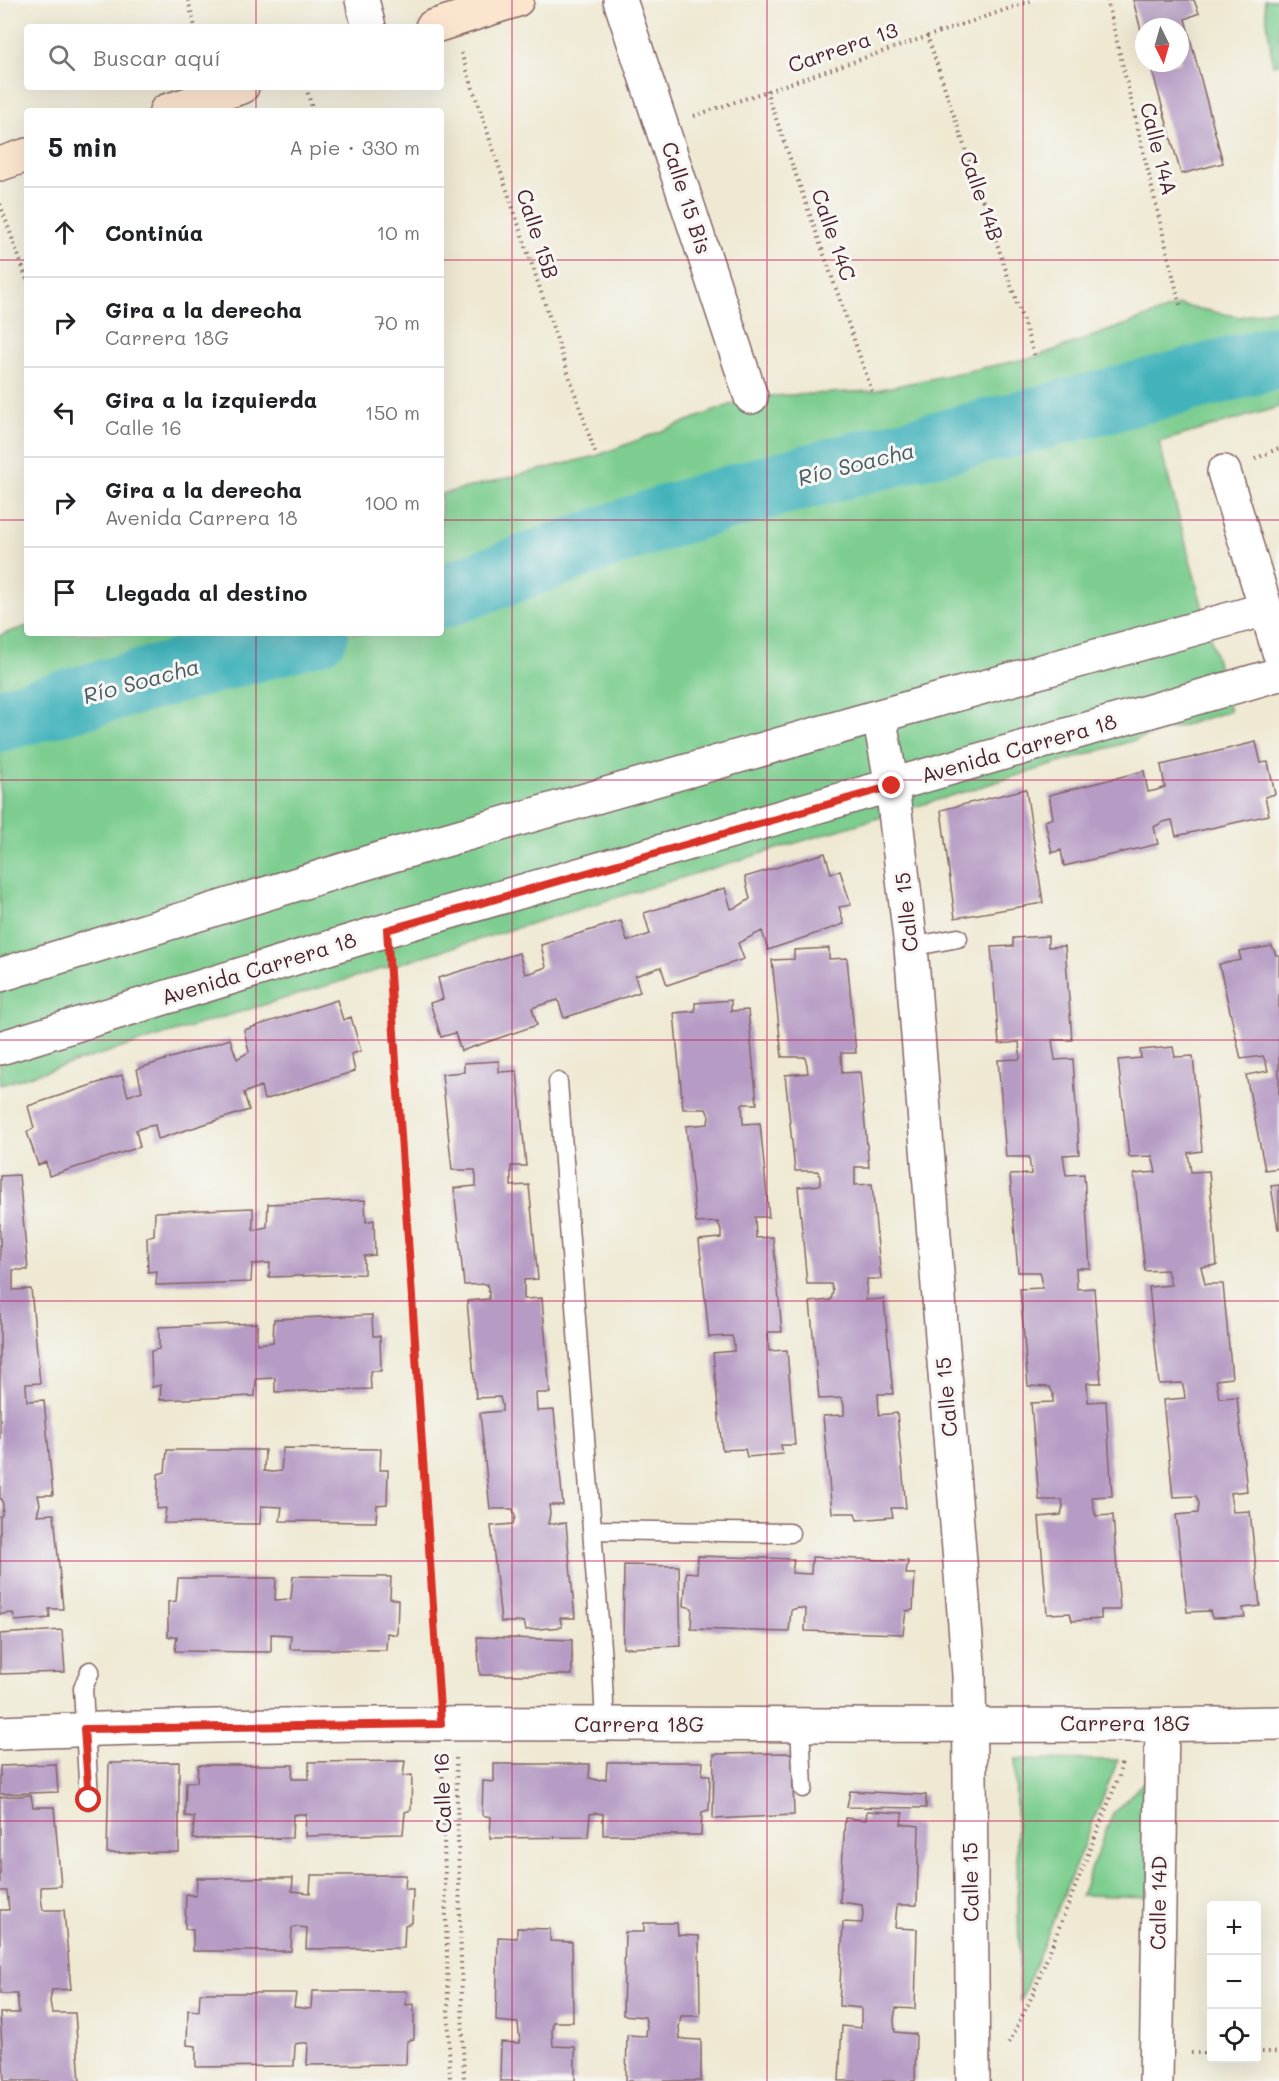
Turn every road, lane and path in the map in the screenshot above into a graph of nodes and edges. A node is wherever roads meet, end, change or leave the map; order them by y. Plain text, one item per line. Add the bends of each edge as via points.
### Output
1 (188, 0) edge
2 (362, 0) edge
3 (517, 0) edge
4 (620, 0) edge
5 (1034, 0) edge
6 (1107, 0) edge
7 (194, 24) edge
8 (368, 24) edge
9 (441, 24) edge
10 (444, 32) edge
11 (927, 35) junction
12 (232, 90) edge
13 (307, 90) edge
14 (766, 90) junction
15 (176, 108) edge
16 (313, 108) edge
17 (663, 127) junction
18 (24, 156) edge
19 (0, 164) edge
20 (0, 204) edge
21 (24, 272) edge
22 (1180, 305) dead end
23 (1035, 357) dead end
24 (872, 391) dead end
25 (751, 397) dead end
26 (596, 456) dead end
27 (1224, 472) dead end
28 (1266, 609) junction
29 (1279, 652) edge
30 (1279, 674) edge
31 (879, 716) junction
32 (892, 786) junction
33 (387, 930) junction
34 (958, 938) dead end
35 (911, 947) junction
36 (0, 975) edge
37 (0, 1048) edge
38 (558, 1082) dead end
39 (592, 1530) junction
40 (789, 1533) dead end
41 (90, 1671) dead end
42 (448, 1723) junction
43 (1279, 1723) edge
44 (970, 1724) junction
45 (1129, 1724) junction
46 (605, 1725) junction
47 (800, 1725) junction
48 (1162, 1725) junction
49 (84, 1729) junction
50 (0, 1732) edge
51 (803, 1788) dead end
52 (89, 1800) dead end
53 (1006, 2049) dead end
54 (1261, 2052) edge
55 (1279, 2052) edge
56 (450, 2081) edge
57 (464, 2081) edge
58 (973, 2081) edge
59 (1156, 2081) edge

1 - 7 path
2 - 8 street
3 - 9 street
4 - 17 street, Calle 15 Bis
5 - 11 path, Carrera 13
6 - 22 path, Calle 14A
10 - 26 path, Calle 15B
11 - 14 path, Carrera 13
11 - 23 path, Calle 14B
12 - 15 street
13 - 16 path
14 - 17 path, Carrera 13
14 - 24 path, Calle 14C
17 - 25 street, Calle 15 Bis
18 - 19 street
20 - 21 path
27 - 28 street
28 - 29 street
28 - 31 street
30 - 32 street, Avenida Carrera 18
31 - 32 street, Calle 15
31 - 36 street via 379,859
32 - 33 street, Avenida Carrera 18
32 - 35 street, Calle 15
33 - 37 street, Avenida Carrera 18
33 - 42 path, Calle 16
34 - 35 lane
35 - 44 street, Calle 15
38 - 39 lane
39 - 40 lane
39 - 46 lane
41 - 49 lane via 83,1688
42 - 46 street, Carrera 18G
42 - 49 street, Carrera 18G
42 - 56 path, Calle 16
42 - 57 path
43 - 48 street, Carrera 18G
44 - 45 street, Carrera 18G
44 - 47 street, Carrera 18G
44 - 58 street, Calle 15
45 - 48 street, Carrera 18G
45 - 53 path via 1119,1776 1032,1996
46 - 47 street, Carrera 18G
47 - 51 lane
48 - 59 street, Calle 14D
49 - 50 street, Carrera 18G
49 - 52 lane
54 - 55 path

